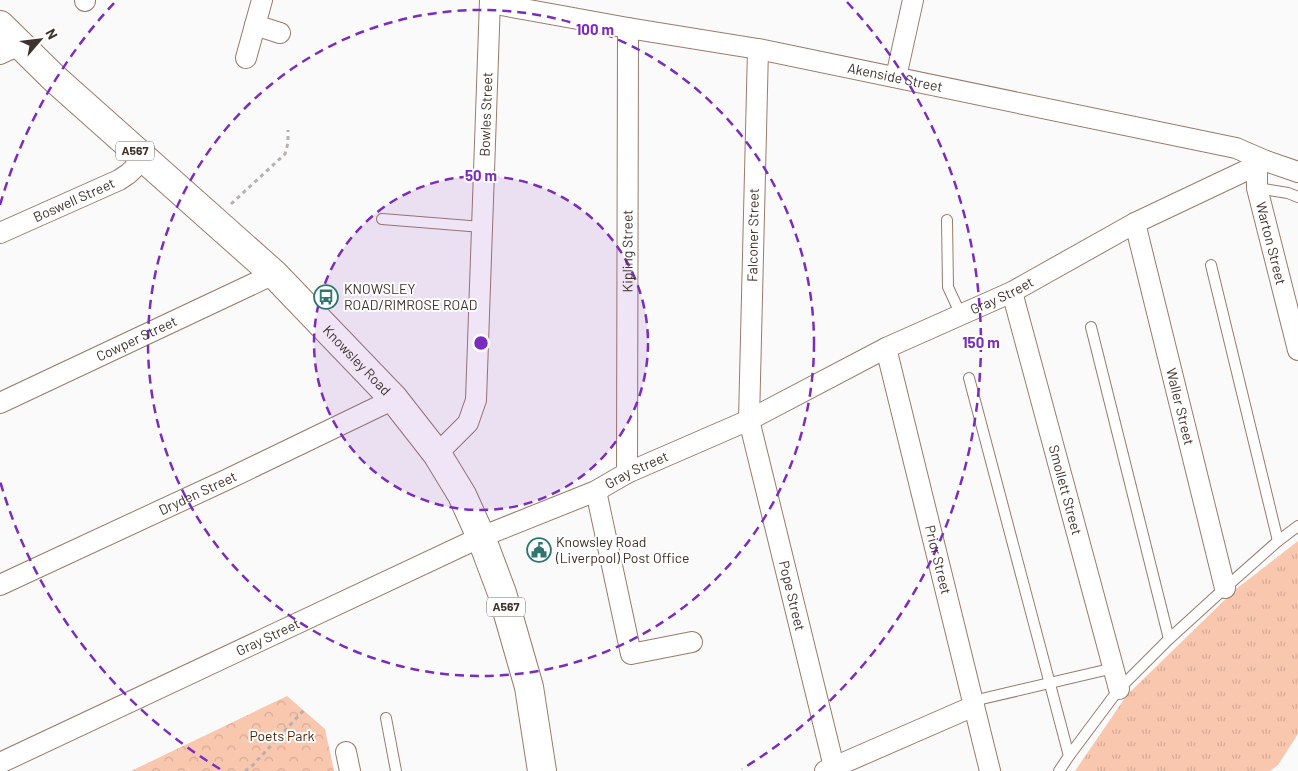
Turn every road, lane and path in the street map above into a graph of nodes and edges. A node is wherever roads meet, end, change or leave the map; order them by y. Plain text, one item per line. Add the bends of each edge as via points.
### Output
1 (262, 0) edge
2 (913, 0) edge
3 (490, 1) edge
4 (0, 25) edge
5 (255, 25) junction
6 (628, 28) junction
7 (280, 33) dead end
8 (10, 49) edge
9 (758, 49) junction
10 (246, 58) dead end
11 (896, 78) junction
12 (288, 130) dead end
13 (144, 159) junction
14 (1261, 163) junction
15 (1298, 172) edge
16 (1257, 188) junction
17 (1298, 197) edge
18 (382, 219) dead end
19 (213, 220) junction
20 (947, 220) dead end
21 (1135, 223) junction
22 (482, 227) junction
23 (0, 233) edge
24 (1210, 265) dead end
25 (274, 274) junction
26 (1012, 292) junction
27 (961, 315) junction
28 (1090, 327) dead end
29 (886, 348) junction
30 (1298, 350) edge
31 (969, 378) dead end
32 (394, 399) junction
33 (0, 403) edge
34 (749, 420) junction
35 (437, 454) junction
36 (627, 473) junction
37 (596, 491) junction
38 (1298, 526) edge
39 (481, 537) junction
40 (1278, 541) junction
41 (0, 585) edge
42 (1225, 588) junction
43 (1169, 639) junction
44 (692, 642) dead end
45 (1114, 668) junction
46 (1050, 683) junction
47 (1119, 689) junction
48 (973, 703) junction
49 (304, 710) dead end
50 (386, 718) dead end
51 (1069, 756) junction
52 (0, 764) edge
53 (832, 770) edge
54 (988, 770) edge
55 (245, 771) edge
56 (396, 771) edge
57 (542, 771) edge
58 (1059, 771) edge

1 - 5 street
2 - 11 street
3 - 6 street, Akenside Street
3 - 22 street, Bowles Street
4 - 8 main road, Knowsley Road / A567
5 - 7 street
5 - 10 street
6 - 9 street, Akenside Street
6 - 36 street, Kipling Street
8 - 13 main road, Knowsley Road / A567 via 55,80
9 - 11 street, Akenside Street
9 - 34 street, Falconer Street
11 - 14 street, Akenside Street via 1236,148
12 - 19 path via 285,154
13 - 19 main road, Knowsley Road / A567
13 - 23 street, Boswell Street via 119,180
14 - 15 street, Akenside Street
14 - 16 street, Warton Street
14 - 21 street, Gray Street
16 - 17 lane
16 - 30 street, Warton Street
18 - 22 lane
19 - 25 main road, Knowsley Road / A567
20 - 27 lane via 948,287
21 - 26 street, Gray Street
21 - 42 street, Waller Street
22 - 35 street, Bowles Street via 476,400 468,423
24 - 40 lane
25 - 32 main road, Knowsley Road / A567
25 - 33 street, Cowper Street
26 - 27 street, Gray Street
26 - 45 street, Smollett Street
27 - 29 street, Gray Street
28 - 43 lane
29 - 34 street, Gray Street
29 - 48 street, Prior Street
31 - 46 lane
32 - 35 main road, Knowsley Road / A567
32 - 41 street, Dryden Street
34 - 36 street, Gray Street
34 - 53 street, Pope Street
35 - 39 main road, Knowsley Road / A567 via 462,495
36 - 37 street, Gray Street
37 - 39 street, Gray Street
37 - 44 street via 631,654
38 - 40 lane
39 - 52 street, Gray Street
39 - 57 main road, Knowsley Road / A567 via 502,593 530,688
40 - 42 lane
42 - 43 lane
43 - 47 lane
45 - 46 lane
45 - 47 street, Smollett Street
46 - 48 lane
46 - 51 lane
47 - 51 lane
48 - 53 street
48 - 54 street, Prior Street
49 - 55 path
50 - 56 lane
51 - 58 lane

